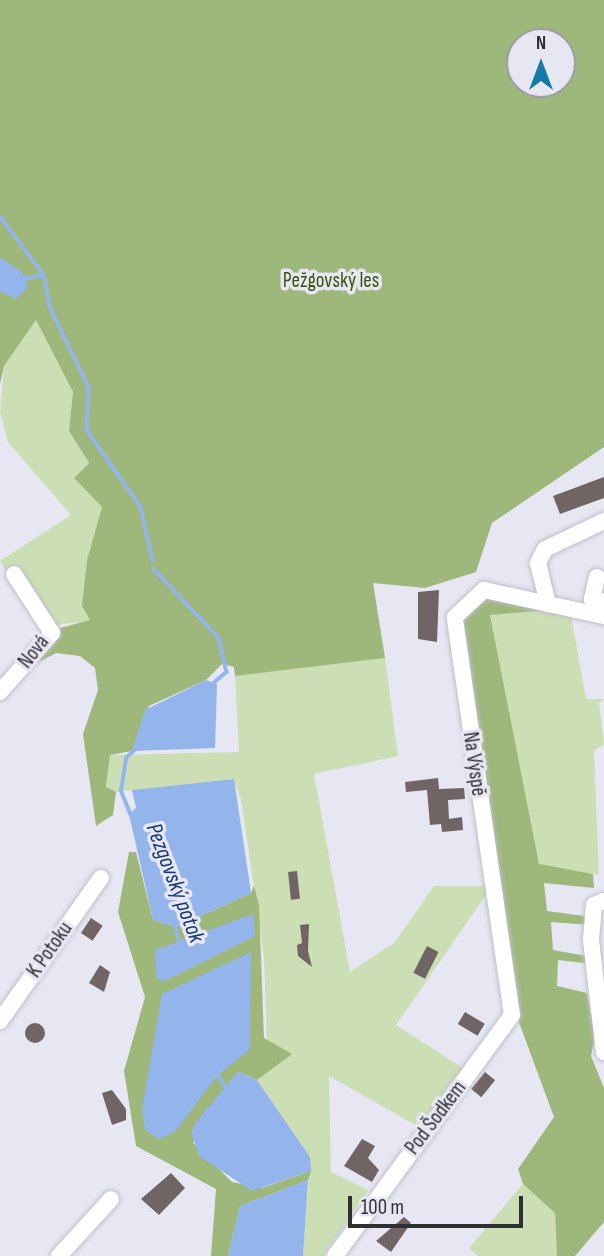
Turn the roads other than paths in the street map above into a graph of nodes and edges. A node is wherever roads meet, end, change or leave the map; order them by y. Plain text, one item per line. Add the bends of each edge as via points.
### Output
1 (604, 521) edge
2 (14, 574) dead end
3 (597, 577) dead end
4 (604, 602) edge
5 (548, 604) junction
6 (604, 616) edge
7 (0, 692) edge
8 (101, 878) dead end
9 (604, 901) edge
10 (512, 1015) joint
11 (0, 1021) edge
12 (604, 1052) edge
13 (111, 1199) dead end
14 (59, 1256) edge
15 (335, 1256) edge

1 - 5 street via 545,549 538,563
2 - 7 street, Nová via 52,633
3 - 4 street via 592,599
5 - 6 street
5 - 10 street, Na Výspě via 484,590 455,617
8 - 11 street, K Potoku
9 - 12 street via 594,905 591,940
10 - 15 street, Pod Šodkem
13 - 14 street

